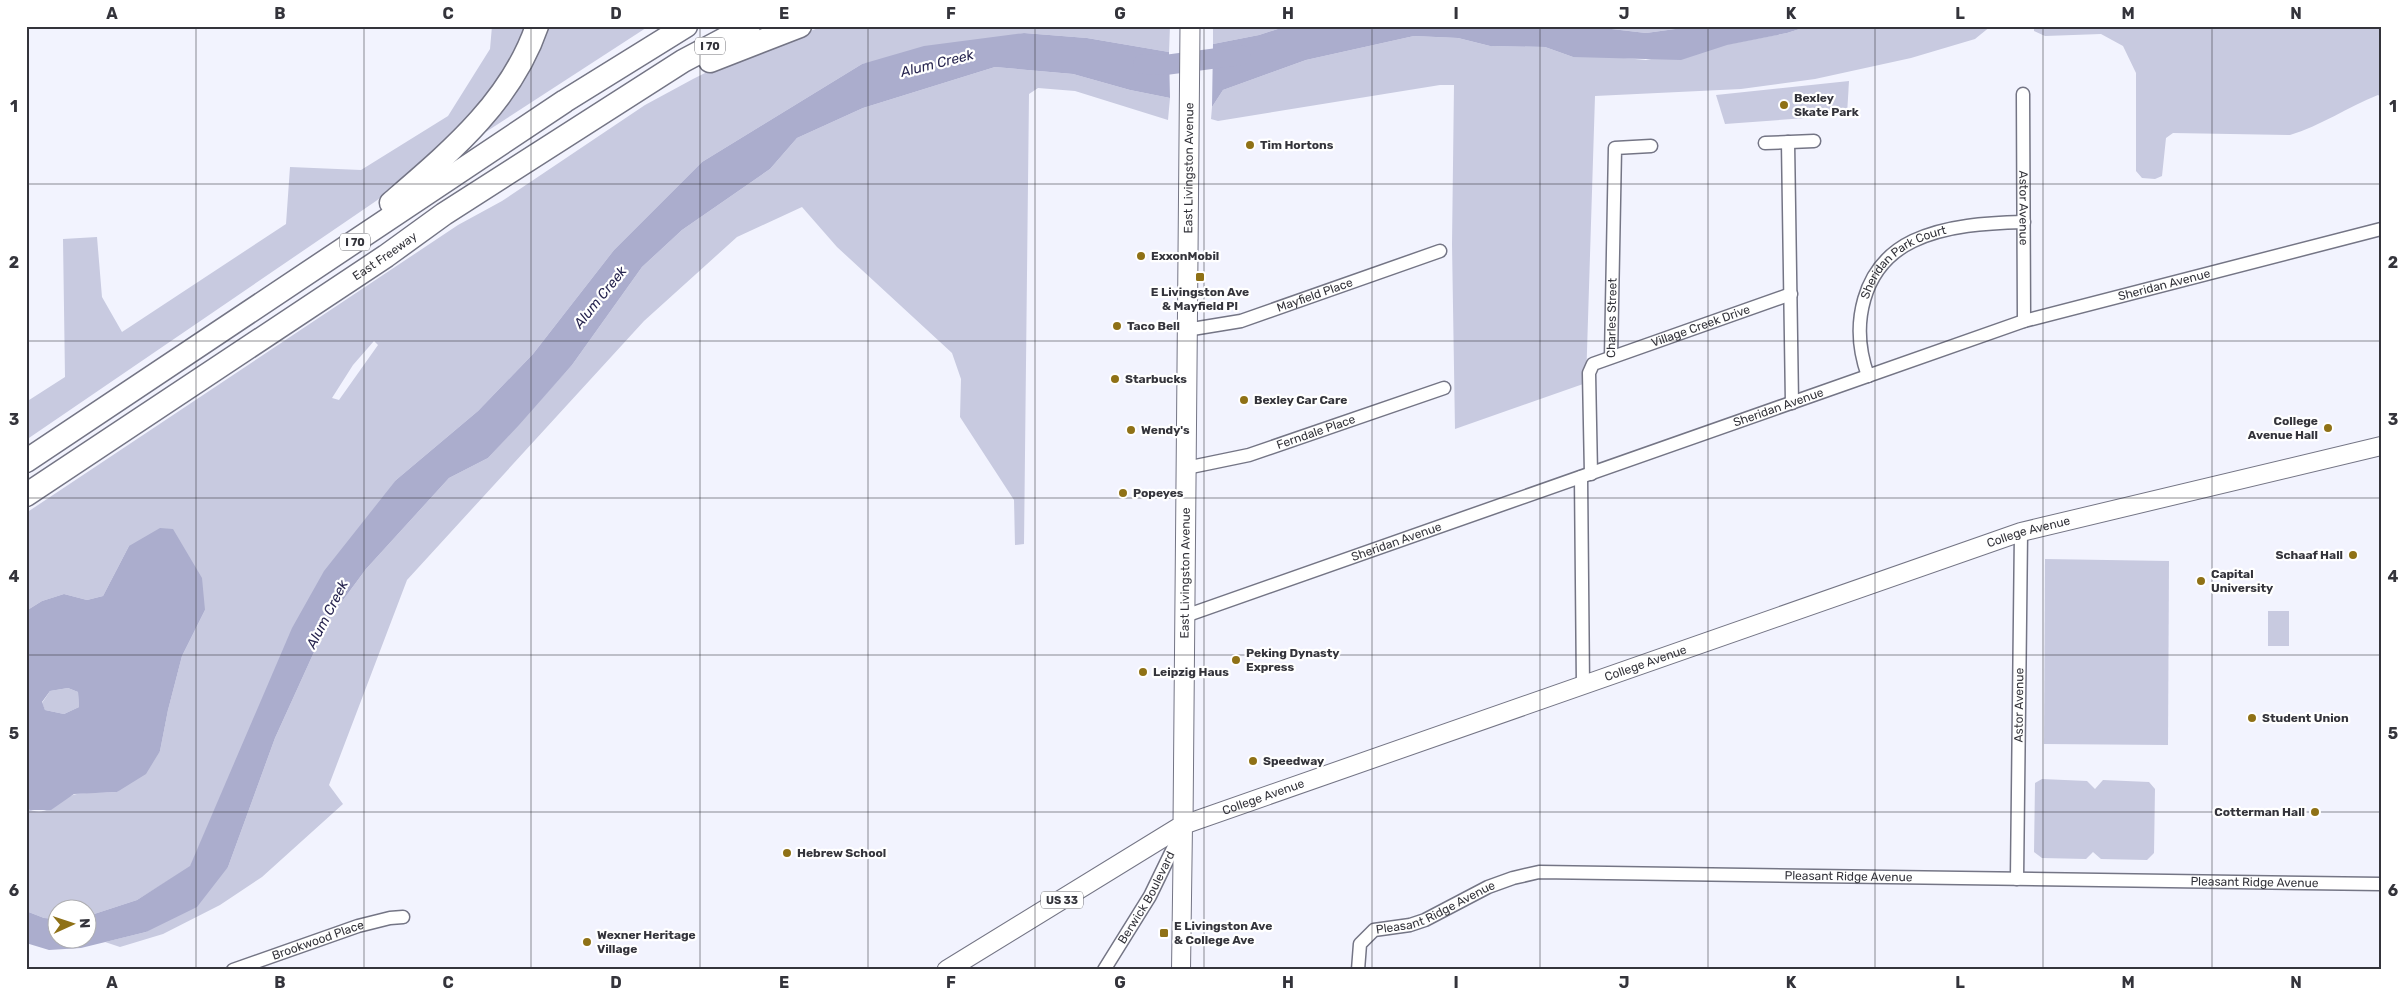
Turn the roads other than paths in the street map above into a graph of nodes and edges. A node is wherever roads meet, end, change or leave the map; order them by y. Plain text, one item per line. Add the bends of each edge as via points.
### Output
1 (536, 26) edge
2 (686, 26) edge
3 (748, 26) edge
4 (800, 26) edge
5 (1189, 31) edge
6 (673, 67) junction
7 (2023, 94) dead end
8 (1814, 141) dead end
9 (1788, 142) junction
10 (1765, 143) dead end
11 (1651, 146) dead end
12 (2024, 222) junction
13 (2381, 230) edge
14 (1440, 251) dead end
15 (317, 267) junction
16 (1791, 294) junction
17 (2024, 322) junction
18 (1186, 330) junction
19 (1611, 357) junction
20 (1868, 376) junction
21 (1444, 388) dead end
22 (1792, 403) junction
23 (2381, 446) edge
24 (26, 461) edge
25 (1186, 468) junction
26 (1586, 476) junction
27 (26, 495) edge
28 (2021, 532) junction
29 (1185, 616) junction
30 (1583, 686) junction
31 (1183, 825) junction
32 (2017, 879) junction
33 (2381, 884) edge
34 (404, 917) dead end
35 (239, 969) edge
36 (947, 970) edge
37 (1104, 970) edge
38 (1181, 970) edge
39 (1358, 970) edge

1 - 15 highway via 522,60 498,99 463,140
2 - 15 highway, I 70 via 595,81
3 - 6 highway, East Freeway / I 70
4 - 6 highway via 695,68
5 - 18 main road, East Livingston Avenue
6 - 27 highway, East Freeway / I 70 via 444,214
7 - 12 street, Astor Avenue
8 - 9 street
9 - 10 street
9 - 16 street
11 - 19 street, Charles Street via 1615,148
12 - 17 street, Astor Avenue
12 - 20 street, Sheridan Park Court via 1960,227 1921,238 1897,251 1882,266 1860,310 1858,333
13 - 17 street, Sheridan Avenue
14 - 18 street, Mayfield Place via 1241,320
15 - 24 highway, I 70
16 - 19 street, Village Creek Drive
16 - 22 street
17 - 20 street, Sheridan Avenue
18 - 25 main road, East Livingston Avenue
19 - 26 street, Charles Street via 1593,364 1589,373
20 - 22 street, Sheridan Avenue
21 - 25 street, Ferndale Place via 1249,455
22 - 26 street, Sheridan Avenue
23 - 28 main road, College Avenue
25 - 29 main road, East Livingston Avenue
26 - 29 street, Sheridan Avenue
26 - 30 street, Charles Street
28 - 30 main road, College Avenue
28 - 32 street, Astor Avenue
29 - 31 main road, East Livingston Avenue
30 - 31 main road, College Avenue
31 - 36 main road, College Avenue / US 33
31 - 37 street, Berwick Boulevard via 1159,880
31 - 38 main road, East Livingston Avenue
32 - 33 street, Pleasant Ridge Avenue
32 - 39 street, Pleasant Ridge Avenue via 1538,872 1488,887 1425,920 1374,930 1360,944
34 - 35 street, Brookwood Place via 357,927

